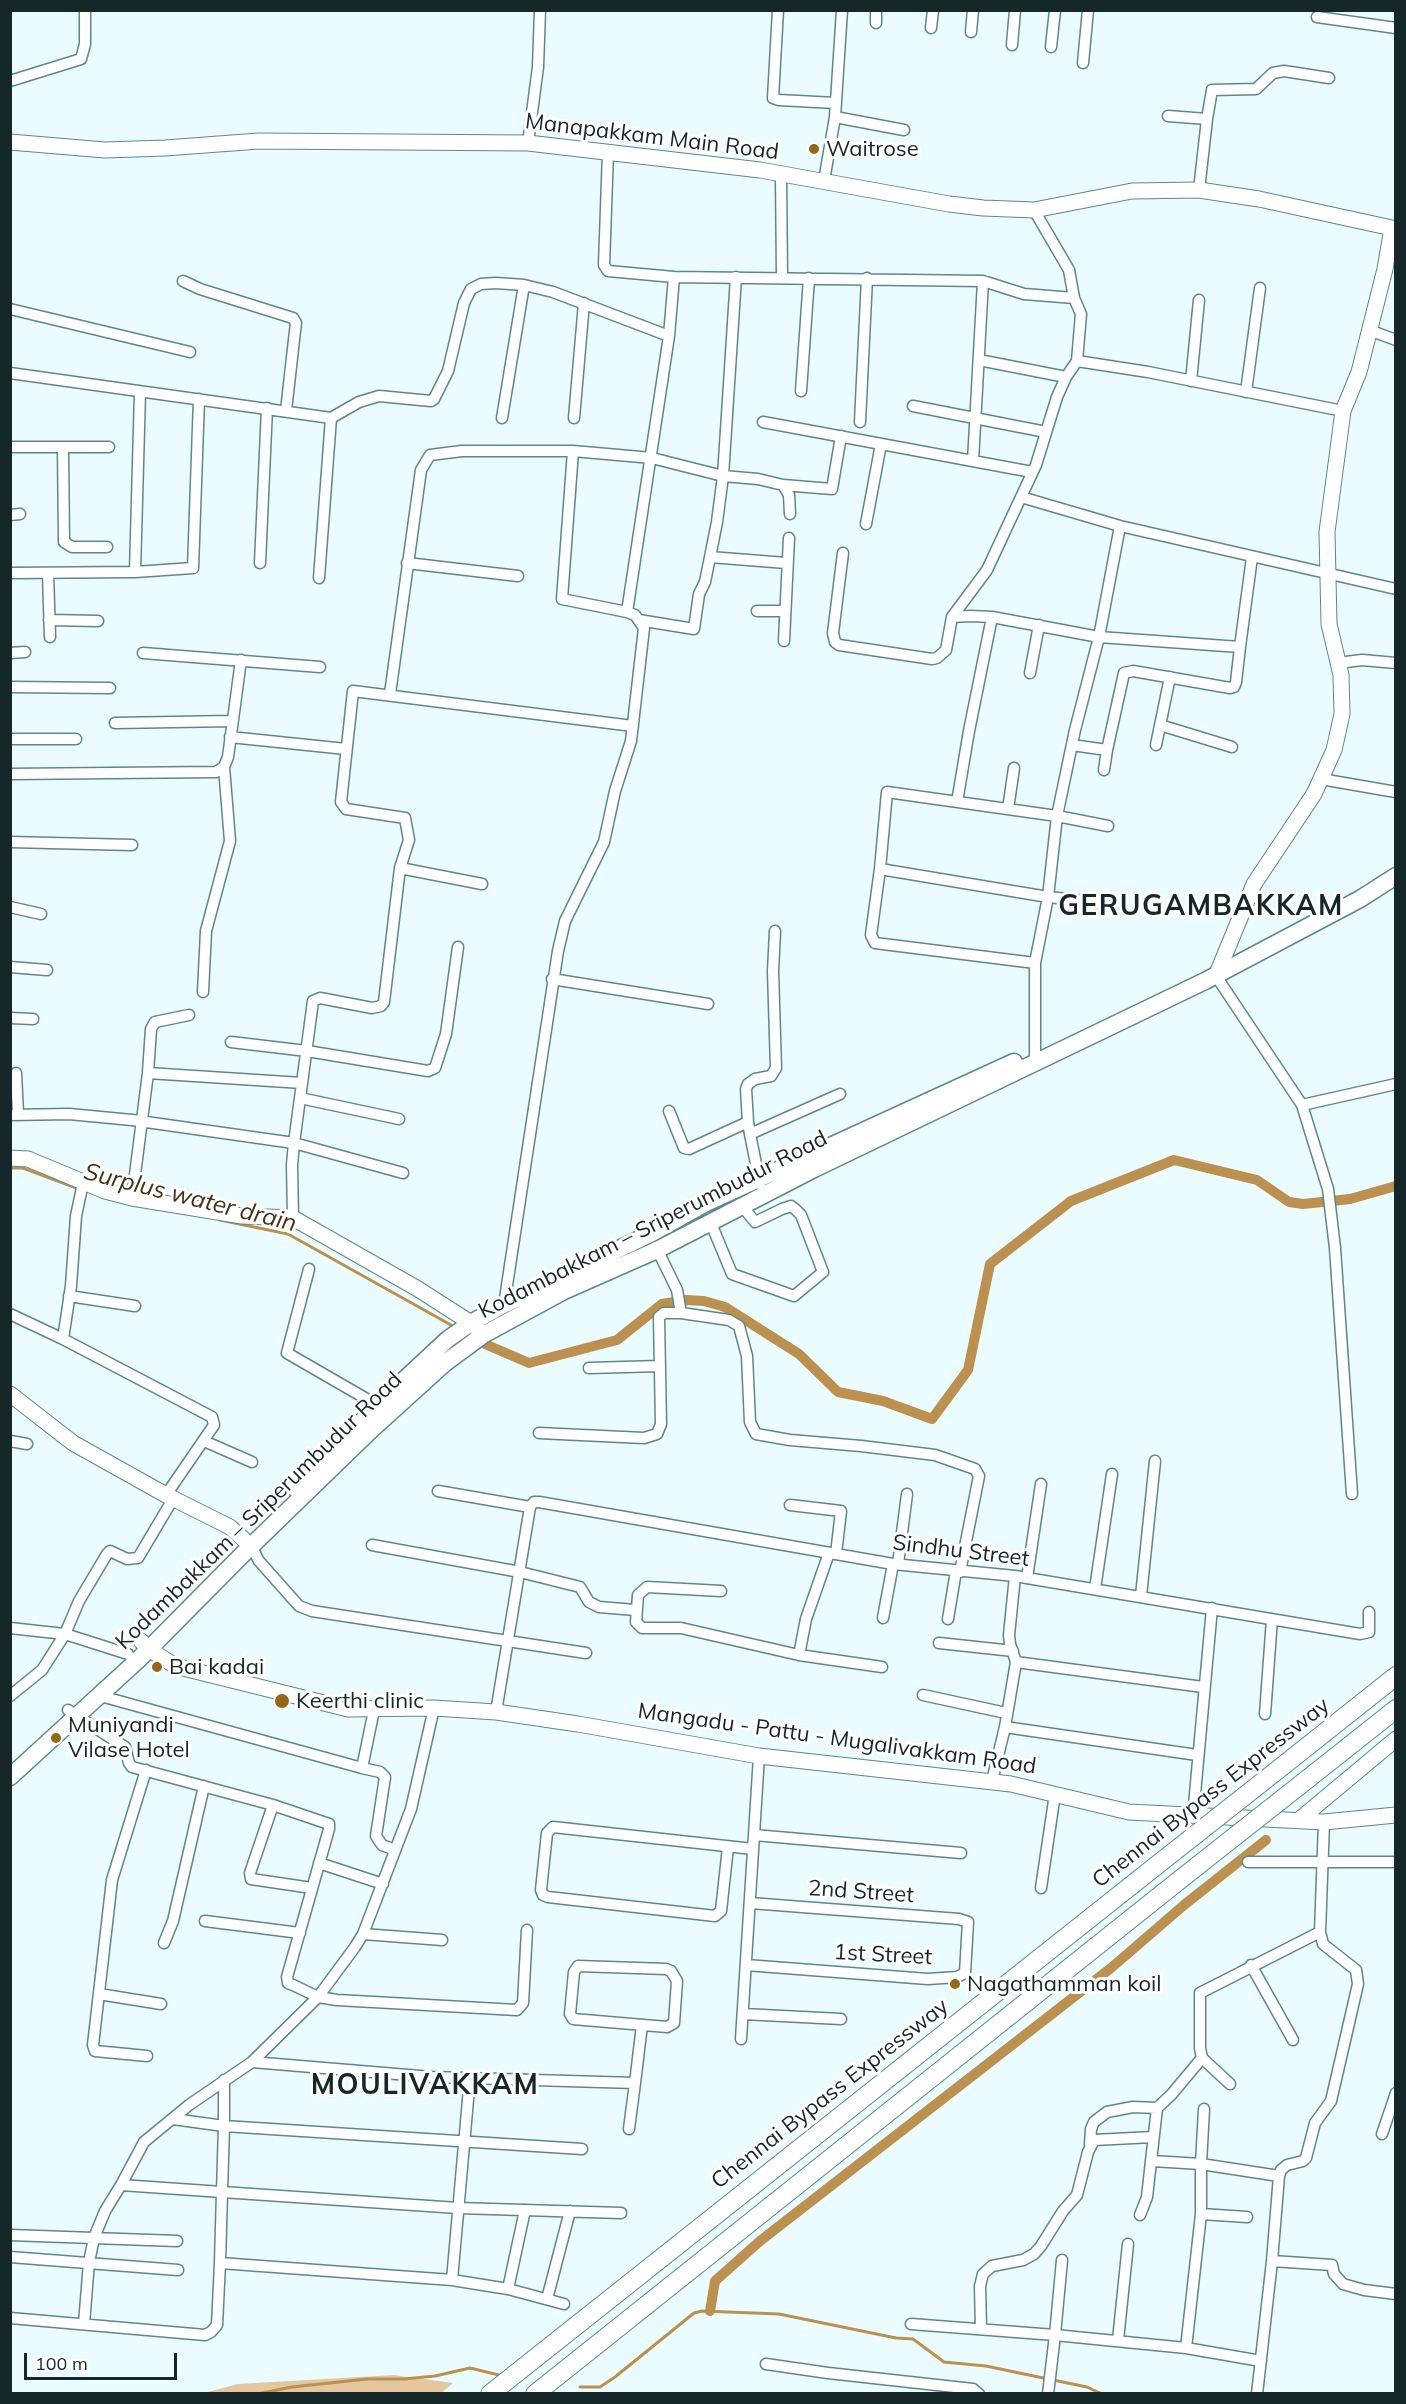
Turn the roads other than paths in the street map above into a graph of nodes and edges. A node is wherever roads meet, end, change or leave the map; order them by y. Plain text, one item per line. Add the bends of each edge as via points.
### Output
1 (85, 10) edge
2 (540, 10) edge
3 (778, 10) edge
4 (842, 10) edge
5 (876, 10) edge
6 (933, 10) edge
7 (973, 10) edge
8 (1015, 10) edge
9 (1055, 10) edge
10 (1088, 10) edge
11 (1317, 17) dead end
12 (876, 23) dead end
13 (932, 28) dead end
14 (1395, 28) edge
15 (971, 32) dead end
16 (1012, 45) dead end
17 (1051, 47) dead end
18 (1083, 63) dead end
19 (1329, 78) dead end
20 (10, 81) edge
21 (835, 103) junction
22 (1168, 116) dead end
23 (835, 117) junction
24 (1207, 119) junction
25 (904, 130) dead end
26 (11, 141) edge
27 (528, 143) junction
28 (608, 152) junction
29 (781, 175) junction
30 (824, 181) junction
31 (1199, 190) junction
32 (1034, 210) junction
33 (1394, 222) edge
34 (674, 277) junction
35 (736, 277) junction
36 (782, 278) junction
37 (809, 278) junction
38 (867, 278) junction
39 (183, 281) dead end
40 (983, 281) junction
41 (524, 285) junction
42 (1260, 288) dead end
43 (1074, 298) junction
44 (1199, 300) dead end
45 (584, 303) junction
46 (10, 309) edge
47 (1369, 330) junction
48 (669, 336) junction
49 (1395, 340) edge
50 (190, 352) dead end
51 (979, 360) junction
52 (1077, 361) junction
53 (10, 373) edge
54 (1065, 377) junction
55 (1191, 381) junction
56 (801, 391) dead end
57 (140, 392) junction
58 (1246, 392) junction
59 (199, 399) junction
60 (913, 406) dead end
61 (267, 408) junction
62 (286, 411) junction
63 (1343, 411) junction
64 (331, 418) junction
65 (502, 418) dead end
66 (574, 418) dead end
67 (975, 419) junction
68 (762, 422) dead end
69 (860, 422) dead end
70 (1046, 432) junction
71 (841, 436) junction
72 (882, 444) junction
73 (10, 447) edge
74 (63, 447) junction
75 (109, 447) dead end
76 (573, 452) junction
77 (652, 458) junction
78 (973, 461) junction
79 (1032, 472) junction
80 (723, 476) junction
81 (783, 485) junction
82 (1021, 497) junction
83 (790, 514) dead end
84 (866, 524) dead end
85 (1120, 526) junction
86 (789, 538) dead end
87 (107, 547) dead end
88 (843, 553) dead end
89 (710, 557) junction
90 (1252, 557) junction
91 (786, 562) junction
92 (260, 563) dead end
93 (407, 563) junction
94 (135, 572) junction
95 (10, 573) edge
96 (48, 573) junction
97 (1327, 575) junction
98 (518, 576) dead end
99 (319, 578) dead end
100 (1395, 590) edge
101 (757, 611) dead end
102 (785, 611) junction
103 (627, 612) junction
104 (952, 617) junction
105 (993, 618) junction
106 (49, 620) junction
107 (639, 620) junction
108 (98, 621) dead end
109 (1039, 625) junction
110 (1099, 637) junction
111 (50, 638) dead end
112 (784, 641) dead end
113 (1240, 646) junction
114 (10, 652) edge
115 (25, 652) dead end
116 (143, 653) dead end
117 (241, 660) junction
118 (1338, 663) junction
119 (1395, 663) edge
120 (320, 667) dead end
121 (1030, 673) dead end
122 (1170, 677) junction
123 (10, 687) edge
124 (110, 688) dead end
125 (390, 694) junction
126 (232, 721) junction
127 (115, 723) dead end
128 (1160, 725) junction
129 (633, 726) junction
130 (230, 737) junction
131 (10, 739) edge
132 (76, 739) dead end
133 (1072, 745) junction
134 (1156, 746) dead end
135 (1232, 747) dead end
136 (346, 749) junction
137 (1107, 750) junction
138 (224, 767) junction
139 (1014, 768) dead end
140 (1104, 770) dead end
141 (10, 774) edge
142 (1321, 779) junction
143 (1395, 792) edge
144 (957, 802) junction
145 (1008, 809) junction
146 (1057, 816) junction
147 (1108, 826) dead end
148 (10, 842) edge
149 (132, 845) dead end
150 (400, 868) junction
151 (880, 870) junction
152 (1392, 878) edge
153 (482, 884) dead end
154 (1048, 897) junction
155 (1105, 903) dead end
156 (10, 907) edge
157 (41, 914) dead end
158 (775, 931) dead end
159 (458, 947) dead end
160 (1223, 959) junction
161 (1035, 963) junction
162 (10, 967) edge
163 (47, 970) dead end
164 (1216, 976) junction
165 (552, 979) junction
166 (203, 992) dead end
167 (708, 1004) dead end
168 (189, 1015) dead end
169 (10, 1018) edge
170 (33, 1019) dead end
171 (231, 1042) dead end
172 (307, 1051) junction
173 (1035, 1057) junction
174 (16, 1073) dead end
175 (148, 1073) junction
176 (302, 1083) junction
177 (1395, 1084) edge
178 (840, 1094) dead end
179 (300, 1098) junction
180 (1302, 1105) junction
181 (669, 1111) dead end
182 (14, 1115) edge
183 (399, 1119) dead end
184 (140, 1121) junction
185 (748, 1122) junction
186 (750, 1134) junction
187 (294, 1143) junction
188 (10, 1158) edge
189 (403, 1173) dead end
190 (759, 1180) junction
191 (81, 1188) junction
192 (132, 1197) junction
193 (763, 1197) junction
194 (742, 1206) junction
195 (293, 1218) junction
196 (710, 1221) junction
197 (652, 1233) junction
198 (657, 1250) junction
199 (309, 1269) dead end
200 (69, 1296) junction
201 (504, 1305) junction
202 (135, 1306) dead end
203 (680, 1310) junction
204 (10, 1314) edge
205 (477, 1329) junction
206 (63, 1339) junction
207 (660, 1366) junction
208 (589, 1368) dead end
209 (10, 1394) edge
210 (377, 1405) junction
211 (539, 1433) dead end
212 (10, 1441) edge
213 (204, 1441) junction
214 (27, 1444) dead end
215 (1155, 1461) dead end
216 (252, 1462) dead end
217 (1112, 1474) dead end
218 (1041, 1484) dead end
219 (438, 1491) dead end
220 (907, 1494) dead end
221 (1352, 1494) dead end
222 (170, 1497) junction
223 (790, 1504) dead end
224 (530, 1507) junction
225 (248, 1543) junction
226 (372, 1545) dead end
227 (833, 1553) junction
228 (896, 1564) junction
229 (520, 1572) junction
230 (958, 1572) junction
231 (1015, 1576) junction
232 (1027, 1578) junction
233 (1095, 1589) junction
234 (722, 1591) dead end
235 (1141, 1596) junction
236 (1212, 1608) junction
237 (635, 1610) junction
238 (1369, 1612) dead end
239 (883, 1618) dead end
240 (948, 1619) dead end
241 (1272, 1619) junction
242 (10, 1628) edge
243 (65, 1634) junction
244 (508, 1641) junction
245 (939, 1643) dead end
246 (139, 1651) junction
247 (586, 1653) dead end
248 (799, 1655) junction
249 (1015, 1657) junction
250 (882, 1667) dead end
251 (1395, 1676) edge
252 (1203, 1687) junction
253 (98, 1695) junction
254 (923, 1695) dead end
255 (10, 1696) edge
256 (434, 1708) junction
257 (1395, 1709) edge
258 (374, 1710) junction
259 (496, 1712) junction
260 (73, 1713) junction
261 (1006, 1713) junction
262 (1265, 1714) dead end
263 (1005, 1727) junction
264 (1395, 1739) edge
265 (1197, 1755) junction
266 (759, 1756) junction
267 (10, 1765) edge
268 (362, 1768) junction
269 (146, 1770) junction
270 (10, 1777) edge
271 (992, 1781) junction
272 (204, 1786) junction
273 (1055, 1794) junction
274 (273, 1805) junction
275 (1395, 1815) edge
276 (1193, 1816) junction
277 (1299, 1820) junction
278 (1324, 1822) junction
279 (754, 1835) junction
280 (728, 1847) junction
281 (753, 1849) junction
282 (395, 1850) junction
283 (961, 1853) dead end
284 (1248, 1862) dead end
285 (1395, 1862) edge
286 (319, 1863) junction
287 (1321, 1863) junction
288 (383, 1884) junction
289 (312, 1888) junction
290 (1041, 1888) dead end
291 (750, 1903) junction
292 (205, 1921) dead end
293 (968, 1922) joint
294 (527, 1930) dead end
295 (1320, 1932) junction
296 (300, 1933) junction
297 (363, 1934) junction
298 (442, 1940) dead end
299 (164, 1943) dead end
300 (746, 1965) junction
301 (1251, 1965) junction
302 (99, 1994) junction
303 (318, 1997) junction
304 (161, 2004) dead end
305 (743, 2014) junction
306 (840, 2019) dead end
307 (642, 2025) junction
308 (741, 2038) dead end
309 (1293, 2040) dead end
310 (147, 2056) dead end
311 (1202, 2058) junction
312 (252, 2062) junction
313 (470, 2077) junction
314 (224, 2080) junction
315 (635, 2083) junction
316 (1230, 2084) dead end
317 (1395, 2093) edge
318 (1157, 2108) junction
319 (1204, 2109) dead end
320 (173, 2119) junction
321 (224, 2126) junction
322 (629, 2129) dead end
323 (1382, 2134) dead end
324 (1153, 2137) junction
325 (465, 2143) junction
326 (1090, 2144) junction
327 (582, 2149) dead end
328 (1152, 2161) junction
329 (1201, 2164) junction
330 (1279, 2176) junction
331 (121, 2185) junction
332 (222, 2192) junction
333 (458, 2208) junction
334 (525, 2210) junction
335 (570, 2211) junction
336 (621, 2213) dead end
337 (1201, 2214) junction
338 (1140, 2215) dead end
339 (1247, 2217) dead end
340 (10, 2235) edge
341 (94, 2238) junction
342 (177, 2241) dead end
343 (1128, 2244) dead end
344 (10, 2257) edge
345 (1062, 2260) dead end
346 (1272, 2261) junction
347 (89, 2262) junction
348 (220, 2263) junction
349 (177, 2270) dead end
350 (452, 2280) junction
351 (508, 2289) junction
352 (1395, 2294) edge
353 (547, 2299) junction
354 (564, 2304) dead end
355 (10, 2318) edge
356 (84, 2324) junction
357 (911, 2324) dead end
358 (981, 2329) junction
359 (1055, 2335) junction
360 (1118, 2340) junction
361 (1186, 2348) junction
362 (1261, 2361) junction
363 (766, 2364) dead end
364 (1048, 2390) edge
365 (490, 2394) edge
366 (535, 2394) edge
367 (979, 2394) edge
368 (1257, 2394) edge

1 - 20 street via 81,59
2 - 27 street via 538,67
3 - 21 street via 773,98
4 - 21 street
5 - 12 street
6 - 13 street
7 - 15 street
8 - 16 street
9 - 17 street
10 - 18 street
11 - 14 street
19 - 24 street via 1284,71 1273,73 1256,89 1212,90
21 - 23 street
22 - 24 street
23 - 25 street
23 - 30 street
24 - 31 street
26 - 27 main road, Manapakkam Main Road via 105,150 259,141
27 - 28 main road, Manapakkam Main Road
28 - 29 main road, Manapakkam Main Road
28 - 34 street via 604,265 608,271
29 - 30 main road, Manapakkam Main Road
29 - 36 street
30 - 32 main road, Manapakkam Main Road via 950,204
31 - 32 main road, Manapakkam Main Road via 1132,192
31 - 33 main road, Manapakkam Main Road
32 - 43 street via 1069,270
33 - 47 main road, Manapakkam Main Road
34 - 35 street
34 - 48 street
35 - 36 street
35 - 80 street
36 - 37 street
37 - 38 street
37 - 56 street
38 - 40 street
38 - 69 street
39 - 62 street via 293,318 296,323
40 - 43 street via 1024,294
40 - 51 street
41 - 45 street
41 - 64 street via 481,284 471,289 448,371 431,401 379,396
41 - 65 street
42 - 58 street
43 - 52 street via 1081,314
44 - 55 street
45 - 48 street
45 - 66 street
46 - 50 street
47 - 49 street
47 - 63 main road, Manapakkam Main Road via 1359,372
48 - 77 street
51 - 54 street
51 - 67 street
52 - 54 street
52 - 55 street
53 - 57 street
54 - 70 street
55 - 58 street
57 - 59 street
57 - 94 street
58 - 63 street
59 - 61 street
59 - 94 street via 193,568
60 - 67 street
61 - 62 street
61 - 92 street
62 - 64 street
63 - 97 main road, Manapakkam Main Road via 1327,532
64 - 99 street
67 - 70 street
67 - 78 street
68 - 71 street
70 - 79 street
71 - 72 street
71 - 81 street via 832,489
72 - 78 street
72 - 84 street
73 - 74 street
74 - 75 street
74 - 87 street via 64,542 72,547
76 - 77 street
76 - 93 street via 462,451 430,455 421,470
76 - 103 street via 562,599
77 - 80 street
77 - 103 street
78 - 79 street
79 - 82 street
80 - 81 street
80 - 89 street
81 - 83 street via 789,495
82 - 85 street
82 - 104 street via 987,570
85 - 90 street
85 - 110 street
86 - 91 street
88 - 104 street via 833,633 839,645 932,660 946,650
89 - 91 street
89 - 107 street via 694,629
90 - 97 street
90 - 113 street
91 - 102 street
93 - 98 street
93 - 125 street
94 - 96 street
95 - 96 street
96 - 106 street
97 - 100 street
97 - 118 main road, Manapakkam Main Road via 1329,624
101 - 102 street
102 - 112 street
103 - 107 street
104 - 105 street
105 - 109 street
105 - 144 street
106 - 108 street
106 - 111 street
107 - 129 street via 644,627
109 - 110 street
109 - 121 street
110 - 113 street
110 - 133 street
113 - 122 street via 1234,687
114 - 115 street
116 - 117 street
117 - 120 street
117 - 126 street
118 - 119 street
118 - 142 main road, Manapakkam Main Road via 1342,714 1334,750
122 - 128 street
122 - 137 street via 1124,673
123 - 124 street
125 - 129 street
125 - 136 street via 353,691
126 - 127 street
126 - 130 street
128 - 134 street
128 - 135 street
129 - 165 street via 604,842 565,921
130 - 136 street
130 - 138 street
131 - 132 street
133 - 137 street
133 - 146 street
136 - 150 street via 340,797 343,807 405,818 410,840
137 - 140 street
138 - 141 street via 207,773
138 - 166 street via 230,841 206,931
139 - 145 street
142 - 143 street
142 - 160 main road, Manapakkam Main Road via 1254,884
144 - 145 street
144 - 151 street via 887,792
145 - 146 street
146 - 147 street
146 - 154 street
148 - 149 street
150 - 153 street
150 - 172 street via 384,1002 372,1008 316,998
151 - 154 street
151 - 161 street via 871,935 875,943
152 - 160 main road, Kodambakkam – Sriperumbudur Road via 1353,890
152 - 164 main road, Kodambakkam – Sriperumbudur Road
154 - 155 street
154 - 161 street
156 - 157 street
158 - 185 street via 776,1068 771,1076 748,1084
159 - 172 street via 446,1034 435,1068 428,1071
160 - 164 main road, Manapakkam Main Road
160 - 173 main road, Kodambakkam – Sriperumbudur Road via 1208,970 1130,1004
161 - 173 street
162 - 163 street
164 - 173 main road, Kodambakkam – Sriperumbudur Road
164 - 180 street
165 - 167 street
165 - 201 street
168 - 175 street via 153,1024
169 - 170 street
171 - 172 street
172 - 176 street
173 - 190 main road, Kodambakkam – Sriperumbudur Road
173 - 193 main road, Kodambakkam – Sriperumbudur Road
174 - 182 street
175 - 176 street
175 - 184 street
176 - 179 street
177 - 180 street
178 - 186 street
179 - 183 street
179 - 187 street
180 - 221 street via 1332,1210
181 - 185 street via 687,1149
182 - 184 street via 69,1114
184 - 187 street
184 - 192 street
185 - 186 street
186 - 190 street
187 - 189 street
187 - 195 street
188 - 191 main road via 28,1159
190 - 193 street
190 - 197 main road, Kodambakkam – Sriperumbudur Road
191 - 192 main road
191 - 200 street
192 - 195 main road via 242,1216
193 - 194 main road, Kodambakkam – Sriperumbudur Road
194 - 196 main road, Kodambakkam – Sriperumbudur Road
194 - 196 street via 755,1222 791,1206 795,1209 801,1215 823,1272 794,1296 732,1274
195 - 205 main road
196 - 198 main road, Kodambakkam – Sriperumbudur Road
197 - 198 street
197 - 201 main road, Kodambakkam – Sriperumbudur Road
198 - 203 street via 677,1290
198 - 205 main road, Kodambakkam – Sriperumbudur Road
199 - 210 street via 287,1353
200 - 202 street
200 - 206 street
201 - 205 main road, Kodambakkam – Sriperumbudur Road
203 - 207 street via 659,1317
203 - 230 street via 729,1320 739,1326 747,1356 750,1422 756,1434 935,1455 975,1469 979,1476
204 - 206 street
205 - 210 main road, Kodambakkam – Sriperumbudur Road via 448,1339
205 - 225 main road, Kodambakkam – Sriperumbudur Road
206 - 213 street via 209,1414 214,1425
207 - 208 street
207 - 211 street via 661,1424 652,1437
209 - 222 main road via 73,1443
210 - 225 main road, Kodambakkam – Sriperumbudur Road
212 - 214 street
213 - 216 street
213 - 222 street
215 - 235 street
217 - 233 street
218 - 232 street
219 - 224 street, Sindhu Street
220 - 228 street
222 - 225 main road via 230,1527
222 - 243 street via 138,1558 110,1551 107,1554
223 - 227 street via 841,1511
224 - 227 street, Sindhu Street via 539,1502
224 - 229 street
225 - 244 street via 300,1606 312,1611
225 - 246 main road, Kodambakkam – Sriperumbudur Road
226 - 229 street
227 - 228 street, Sindhu Street
227 - 248 street via 806,1619
228 - 230 street, Sindhu Street
228 - 239 street
229 - 237 street via 580,1587 589,1602 599,1607
229 - 244 street
230 - 231 street, Sindhu Street
230 - 240 street
231 - 232 street, Sindhu Street
231 - 249 street via 1009,1635
232 - 233 street, Sindhu Street
233 - 235 street, Sindhu Street
234 - 237 street via 646,1587 638,1595
235 - 236 street, Sindhu Street
236 - 241 street, Sindhu Street
236 - 252 street
237 - 248 street via 636,1622 642,1628 681,1628
238 - 241 street, Sindhu Street via 1370,1628 1365,1634
241 - 262 street
242 - 243 street
243 - 246 street
243 - 255 street via 42,1670
244 - 247 street
244 - 259 street
245 - 249 street
246 - 253 main road, Kodambakkam – Sriperumbudur Road
246 - 258 main road, Mangadu - Pattu - Mugalivakkam Road via 175,1666 348,1708
246 - 260 main road, Kodambakkam – Sriperumbudur Road
248 - 250 street
249 - 252 street
249 - 261 street
251 - 365 highway, Chennai Bypass Expressway, bridge
252 - 265 street
253 - 260 main road, Kodambakkam – Sriperumbudur Road
253 - 268 street
254 - 261 street
256 - 258 main road, Mangadu - Pattu - Mugalivakkam Road
256 - 259 main road, Mangadu - Pattu - Mugalivakkam Road
256 - 282 street via 411,1809
257 - 366 highway, bridge
258 - 268 street
259 - 266 main road, Mangadu - Pattu - Mugalivakkam Road
260 - 267 main road, Kodambakkam – Sriperumbudur Road
260 - 269 street via 125,1747 132,1767
260 - 270 main road, Kodambakkam – Sriperumbudur Road
261 - 263 street
263 - 265 street
263 - 271 street
264 - 277 main road
265 - 276 street
266 - 271 main road, Mangadu - Pattu - Mugalivakkam Road
266 - 279 street
268 - 282 street via 386,1777 376,1836 382,1845
269 - 272 street
269 - 302 street via 112,1880
271 - 273 main road, Mangadu - Pattu - Mugalivakkam Road
272 - 274 street
272 - 299 street via 173,1921
273 - 276 main road, Mangadu - Pattu - Mugalivakkam Road via 1129,1812
273 - 290 street
274 - 286 street via 329,1824
274 - 289 street via 250,1879
275 - 278 main road, Mangadu - Pattu - Mugalivakkam Road
276 - 277 main road, Mangadu - Pattu - Mugalivakkam Road
277 - 278 main road, Mangadu - Pattu - Mugalivakkam Road
278 - 287 street
279 - 281 street
279 - 283 street
280 - 280 street via 721,1911 716,1916 548,1897 541,1890 547,1833 553,1827
280 - 281 street
281 - 291 street
282 - 288 street
284 - 287 street
285 - 287 street
286 - 288 street
286 - 289 street
287 - 295 street
288 - 297 street
289 - 296 street
291 - 293 street, 2nd Street
291 - 300 street
292 - 296 street
293 - 300 street, 1st Street via 965,1973 957,1977 891,1977
294 - 303 street via 523,2003 517,2010
295 - 301 street
295 - 330 street via 1323,1944 1356,1970 1358,1984 1331,2101 1315,2123 1306,2158 1287,2164
296 - 303 street via 287,1981
297 - 298 street
297 - 303 street
300 - 305 street
301 - 309 street
301 - 311 street via 1200,1993
302 - 304 street
302 - 310 street via 95,2051
303 - 312 street
305 - 306 street
305 - 308 street
307 - 307 street via 667,2027 674,2023 677,1981 671,1971 576,1968 570,2013 573,2019
307 - 315 street
311 - 316 street
311 - 318 street
312 - 313 street
312 - 314 street
313 - 315 street
313 - 325 street
314 - 320 street
314 - 321 street
315 - 322 street
317 - 323 street
318 - 324 street
318 - 326 street via 1107,2112 1094,2122
319 - 329 street
320 - 321 street
320 - 331 street via 144,2142
321 - 325 street
321 - 332 street
324 - 326 street via 1100,2138
324 - 328 street
325 - 327 street
325 - 333 street
326 - 358 street via 1077,2195 1041,2246 1023,2260 992,2266 983,2274
328 - 329 street
328 - 338 street
329 - 330 street
329 - 337 street
330 - 346 street
331 - 332 street
331 - 341 street
332 - 333 street
332 - 348 street
333 - 334 street
333 - 350 street
334 - 335 street
334 - 351 street
335 - 336 street
335 - 353 street
337 - 339 street
337 - 361 street
340 - 341 street
341 - 342 street
341 - 347 street
343 - 360 street
344 - 347 street
345 - 359 street
346 - 352 street via 1332,2265 1343,2284
346 - 362 street
347 - 349 street
347 - 356 street
348 - 350 street
348 - 356 street via 219,2318 211,2332
350 - 351 street
351 - 353 street
353 - 354 street
355 - 356 street
357 - 358 street
358 - 359 street
359 - 360 street
359 - 364 street
360 - 361 street
361 - 362 street
362 - 368 street
363 - 367 street via 973,2389

